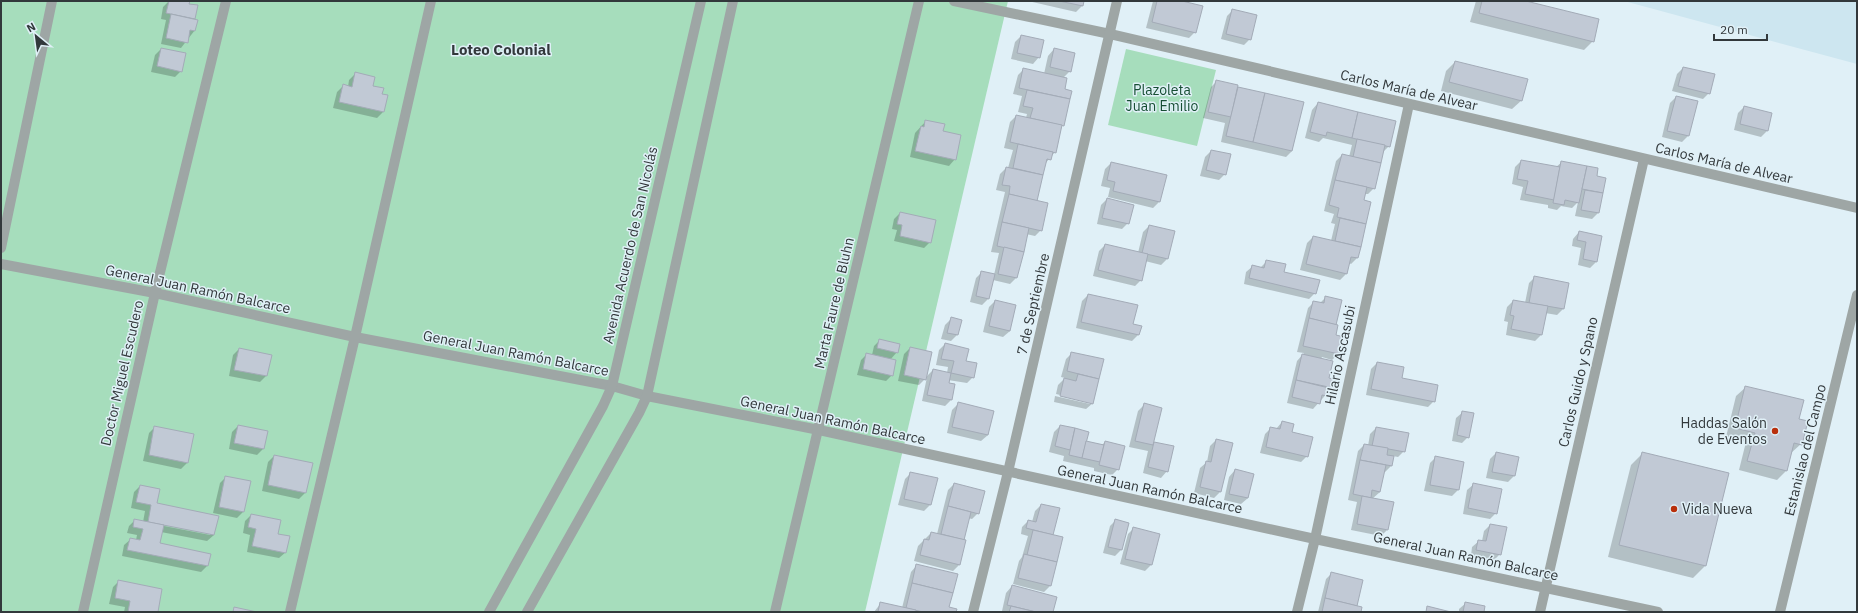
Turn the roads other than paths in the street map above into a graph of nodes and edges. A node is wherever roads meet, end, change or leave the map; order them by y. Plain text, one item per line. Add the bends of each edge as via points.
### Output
1 (52, 1) edge
2 (226, 1) edge
3 (431, 1) edge
4 (701, 1) edge
5 (733, 1) edge
6 (919, 1) edge
7 (954, 1) edge
8 (1117, 1) edge
9 (1110, 34) junction
10 (1409, 104) junction
11 (1644, 159) junction
12 (1857, 208) edge
13 (1, 248) edge
14 (1, 264) edge
15 (155, 293) junction
16 (1857, 295) edge
17 (355, 337) junction
18 (612, 386) junction
19 (647, 396) junction
20 (819, 430) junction
21 (1008, 472) junction
22 (1315, 539) junction
23 (1546, 587) junction
24 (83, 612) edge
25 (290, 612) edge
26 (489, 612) edge
27 (527, 612) edge
28 (775, 612) edge
29 (973, 612) edge
30 (1297, 612) edge
31 (1540, 612) edge
32 (1658, 612) edge
33 (1780, 612) edge

1 - 13 street
2 - 15 street, Doctor Miguel Escudero
3 - 17 street
4 - 18 street, Avenida Acuerdo de San Nicolás
5 - 19 street
6 - 20 street, Marta Faure de Bluhn
7 - 9 street, Carlos María de Alvear
8 - 9 street, 7 de Septiembre
9 - 10 street, Carlos María de Alvear
9 - 21 street, 7 de Septiembre
10 - 11 street, Carlos María de Alvear
10 - 22 street, Hilario Ascasubi
11 - 12 street, Carlos María de Alvear
11 - 23 street, Carlos Guido y Spano
14 - 15 street, General Juan Ramón Balcarce
15 - 17 street, General Juan Ramón Balcarce
15 - 24 street, Doctor Miguel Escudero
16 - 33 street, Estanislao del Campo
17 - 18 street, General Juan Ramón Balcarce
17 - 25 street
18 - 19 street, General Juan Ramón Balcarce
18 - 26 street, Avenida Acuerdo de San Nicolás
19 - 20 street, General Juan Ramón Balcarce
19 - 27 street
20 - 21 street, General Juan Ramón Balcarce
20 - 28 street, Marta Faure de Bluhn
21 - 22 street, General Juan Ramón Balcarce
21 - 29 street, 7 de Septiembre
22 - 23 street, General Juan Ramón Balcarce
22 - 30 street, Hilario Ascasubi
23 - 31 street, Carlos Guido y Spano
23 - 32 street, General Juan Ramón Balcarce

